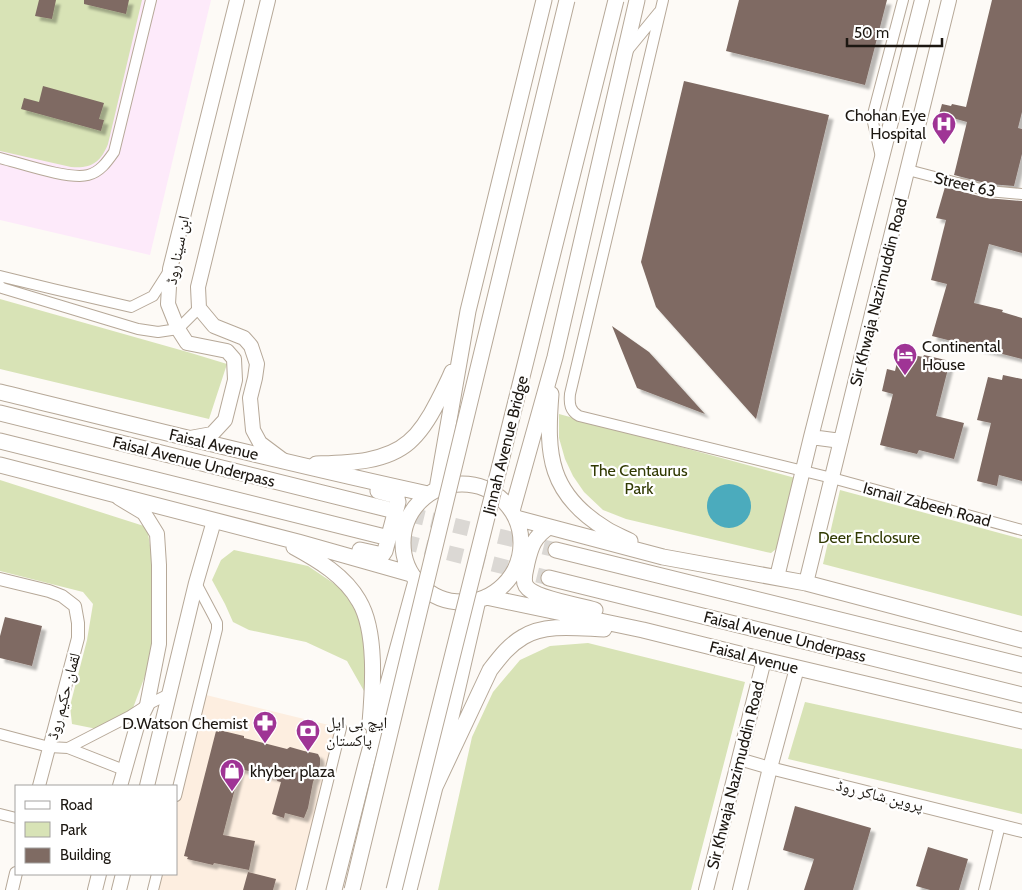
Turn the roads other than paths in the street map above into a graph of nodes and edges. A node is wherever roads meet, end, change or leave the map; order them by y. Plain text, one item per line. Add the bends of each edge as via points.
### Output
1 (151, 0) edge
2 (237, 0) edge
3 (268, 0) edge
4 (544, 0) edge
5 (567, 0) edge
6 (616, 0) edge
7 (637, 0) edge
8 (903, 0) edge
9 (922, 0) edge
10 (950, 0) edge
11 (662, 4) edge
12 (624, 55) junction
13 (0, 158) edge
14 (882, 158) junction
15 (908, 170) junction
16 (1022, 194) edge
17 (170, 269) junction
18 (0, 276) edge
19 (0, 286) edge
20 (199, 308) junction
21 (468, 310) junction
22 (178, 329) junction
23 (554, 357) junction
24 (0, 392) edge
25 (231, 397) junction
26 (250, 398) junction
27 (0, 413) edge
28 (811, 437) junction
29 (187, 438) junction
30 (841, 441) junction
31 (0, 442) edge
32 (284, 461) junction
33 (0, 465) edge
34 (300, 465) junction
35 (804, 472) junction
36 (331, 473) junction
37 (832, 478) junction
38 (432, 491) junction
39 (110, 493) junction
40 (387, 508) tunnel mouth
41 (514, 515) junction
42 (214, 521) junction
43 (549, 528) junction
44 (1022, 530) edge
45 (381, 536) tunnel mouth
46 (277, 537) junction
47 (298, 542) junction
48 (556, 550) tunnel mouth
49 (663, 557) junction
50 (777, 577) junction
51 (414, 578) junction
52 (549, 578) tunnel mouth
53 (0, 579) edge
54 (196, 583) junction
55 (806, 583) junction
56 (482, 598) junction
57 (643, 630) junction
58 (1022, 640) edge
59 (764, 660) junction
60 (1022, 665) edge
61 (797, 668) junction
62 (169, 694) junction
63 (1022, 695) edge
64 (147, 705) junction
65 (1022, 721) edge
66 (341, 728) dead end
67 (0, 734) edge
68 (49, 747) junction
69 (68, 748) junction
70 (739, 759) junction
71 (366, 764) junction
72 (770, 768) junction
73 (124, 770) junction
74 (39, 785) edge
75 (120, 785) edge
76 (146, 785) edge
77 (435, 787) junction
78 (178, 788) edge
79 (0, 814) edge
80 (15, 818) edge
81 (1000, 826) junction
82 (1022, 831) edge
83 (15, 875) edge
84 (99, 875) edge
85 (123, 875) edge
86 (157, 875) edge
87 (12, 890) edge
88 (95, 890) edge
89 (119, 890) edge
90 (153, 890) edge
91 (301, 890) edge
92 (334, 890) edge
93 (352, 890) edge
94 (394, 890) edge
95 (409, 890) edge
96 (706, 890) edge
97 (740, 890) edge
98 (984, 890) edge

1 - 13 street via 114,152 108,162 89,175 76,176
2 - 17 main road, ابن سینا روڈ
3 - 20 main road, ابن سینا روڈ via 198,288
4 - 21 main road
5 - 93 main road, bridge
6 - 94 main road, Jinnah Avenue Bridge, bridge
7 - 12 main road
8 - 14 street via 872,118
9 - 14 main road, Sir Khwaja Nazimuddin Road
10 - 15 main road, Sir Khwaja Nazimuddin Road
11 - 12 street
11 - 35 street, Ismail Zabeeh Road via 569,403 580,416
12 - 23 main road
14 - 28 main road, Sir Khwaja Nazimuddin Road
15 - 16 street, Street 63 via 988,191
15 - 30 main road, Sir Khwaja Nazimuddin Road
17 - 18 street via 153,296 131,307
17 - 22 main road, ابن سینا روڈ via 168,304
19 - 22 street via 138,329 158,332
20 - 22 street
20 - 26 main road via 214,326 244,338 251,346 257,364
21 - 34 main road via 451,375 422,428 409,442 372,459
21 - 38 main road
22 - 25 main road, ابن سینا روڈ via 187,343 227,350 234,359 235,380
23 - 41 main road
23 - 49 main road via 549,440 558,482 588,518
24 - 29 main road, Faisal Avenue
25 - 26 main road
25 - 29 main road, ابن سینا روڈ via 225,420 212,434
26 - 32 main road via 253,430 260,443
27 - 40 main road, Faisal Avenue Underpass
28 - 30 main road
28 - 35 main road, Sir Khwaja Nazimuddin Road
29 - 32 main road, Faisal Avenue
30 - 37 main road, Sir Khwaja Nazimuddin Road
31 - 45 main road, Faisal Avenue Underpass
32 - 34 main road, Faisal Avenue
33 - 39 main road
34 - 36 main road, Faisal Avenue
35 - 37 street, Ismail Zabeeh Road
35 - 50 main road, Sir Khwaja Nazimuddin Road
36 - 38 main road, Faisal Avenue
36 - 47 main road via 343,481 397,498 385,551 378,554 318,541
37 - 44 street, Ismail Zabeeh Road
37 - 55 main road, Sir Khwaja Nazimuddin Road
38 - 41 main road via 453,484 487,488 501,498
38 - 51 main road via 415,506 406,522 402,540 404,558
39 - 42 main road
39 - 64 main road via 144,513 157,534 159,644
41 - 43 main road
41 - 56 main road via 521,536 520,555 513,572 501,587
42 - 46 main road
42 - 54 main road
43 - 49 main road
43 - 57 main road via 535,540 530,550 524,580 530,591 593,610
46 - 47 main road
46 - 71 main road via 344,581 366,615 371,641 372,692
47 - 51 main road
48 - 60 main road, Faisal Avenue Underpass
49 - 50 main road
50 - 55 main road
51 - 56 main road via 429,593 444,600 461,602
51 - 71 main road
52 - 63 main road, Faisal Avenue Underpass
53 - 68 street, لقمان حکیم روڈ via 49,591 75,606 78,638
54 - 62 main road
54 - 78 street via 217,622 217,629
55 - 58 main road
56 - 57 main road, Faisal Avenue
56 - 77 main road
57 - 59 main road, Faisal Avenue
57 - 77 main road via 563,627 524,636 501,655 490,670
59 - 61 main road, Faisal Avenue
59 - 70 main road, Sir Khwaja Nazimuddin Road
61 - 65 main road, Faisal Avenue
61 - 72 main road, Sir Khwaja Nazimuddin Road
62 - 64 street
62 - 76 main road
64 - 69 street
64 - 73 main road
66 - 91 street
67 - 68 street
68 - 69 street
68 - 74 street, لقمان حکیم روڈ
69 - 73 street
70 - 72 street, پروین شاکر روڈ
70 - 96 main road, Sir Khwaja Nazimuddin Road
71 - 92 main road
72 - 81 street, پروین شاکر روڈ
72 - 97 main road, Sir Khwaja Nazimuddin Road
73 - 75 main road
77 - 95 main road
79 - 80 street
81 - 82 street, پروین شاکر روڈ
81 - 98 street
83 - 87 street
84 - 88 main road
85 - 89 main road
86 - 90 street

